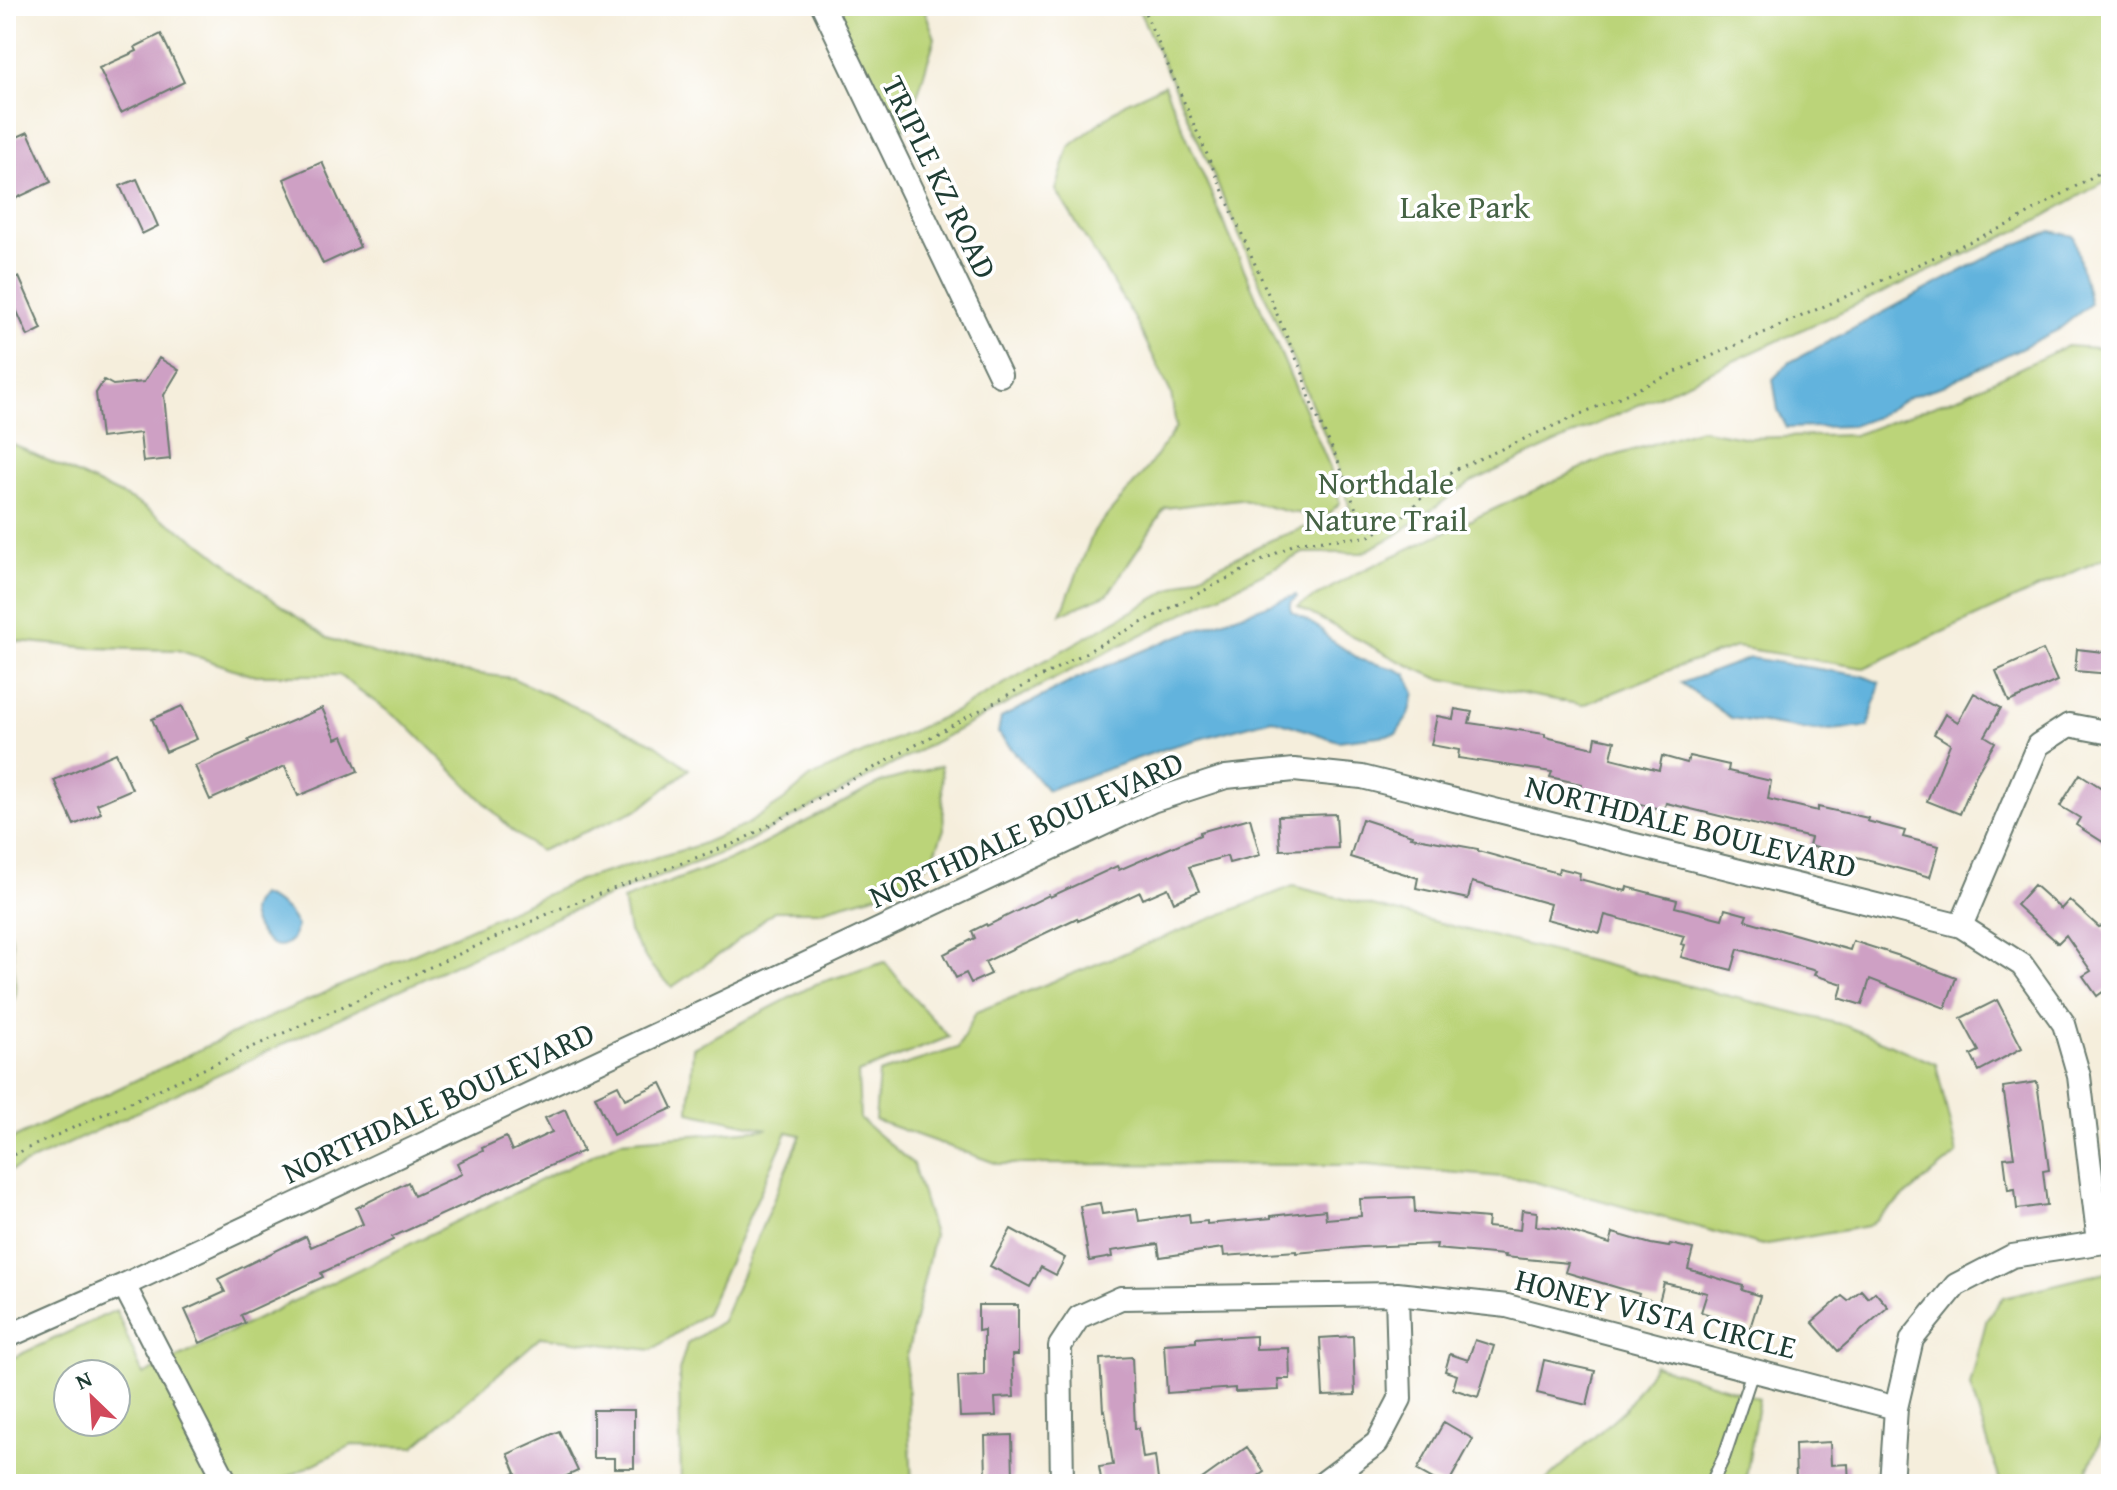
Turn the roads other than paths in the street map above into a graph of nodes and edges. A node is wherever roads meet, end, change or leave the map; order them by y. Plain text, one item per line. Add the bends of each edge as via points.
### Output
1 (823, 6) edge
2 (1000, 375) dead end
3 (2111, 733) edge
4 (1961, 926) junction
5 (2105, 1241) edge
6 (124, 1285) junction
7 (1397, 1294) junction
8 (6, 1337) edge
9 (1753, 1370) junction
10 (1896, 1408) junction
11 (227, 1484) edge
12 (1062, 1484) edge
13 (1322, 1484) edge
14 (1711, 1484) edge
15 (1891, 1484) edge

1 - 2 street, TRIPLE KZ ROAD
3 - 4 street via 2069,725 2038,745
4 - 5 street, NORTHDALE BOULEVARD via 2022,965 2064,1024 2079,1076
4 - 6 street, NORTHDALE BOULEVARD via 1362,777 1294,770 1226,777 1152,801
5 - 10 street via 2012,1256 1956,1285 1912,1339
6 - 8 street, NORTHDALE BOULEVARD
6 - 11 street
7 - 9 street, HONEY VISTA CIRCLE via 1507,1306
7 - 12 street, HONEY VISTA CIRCLE via 1121,1298 1079,1317 1060,1346
7 - 13 street via 1400,1399 1377,1443
9 - 10 street, HONEY VISTA CIRCLE
9 - 14 lane
10 - 15 street

